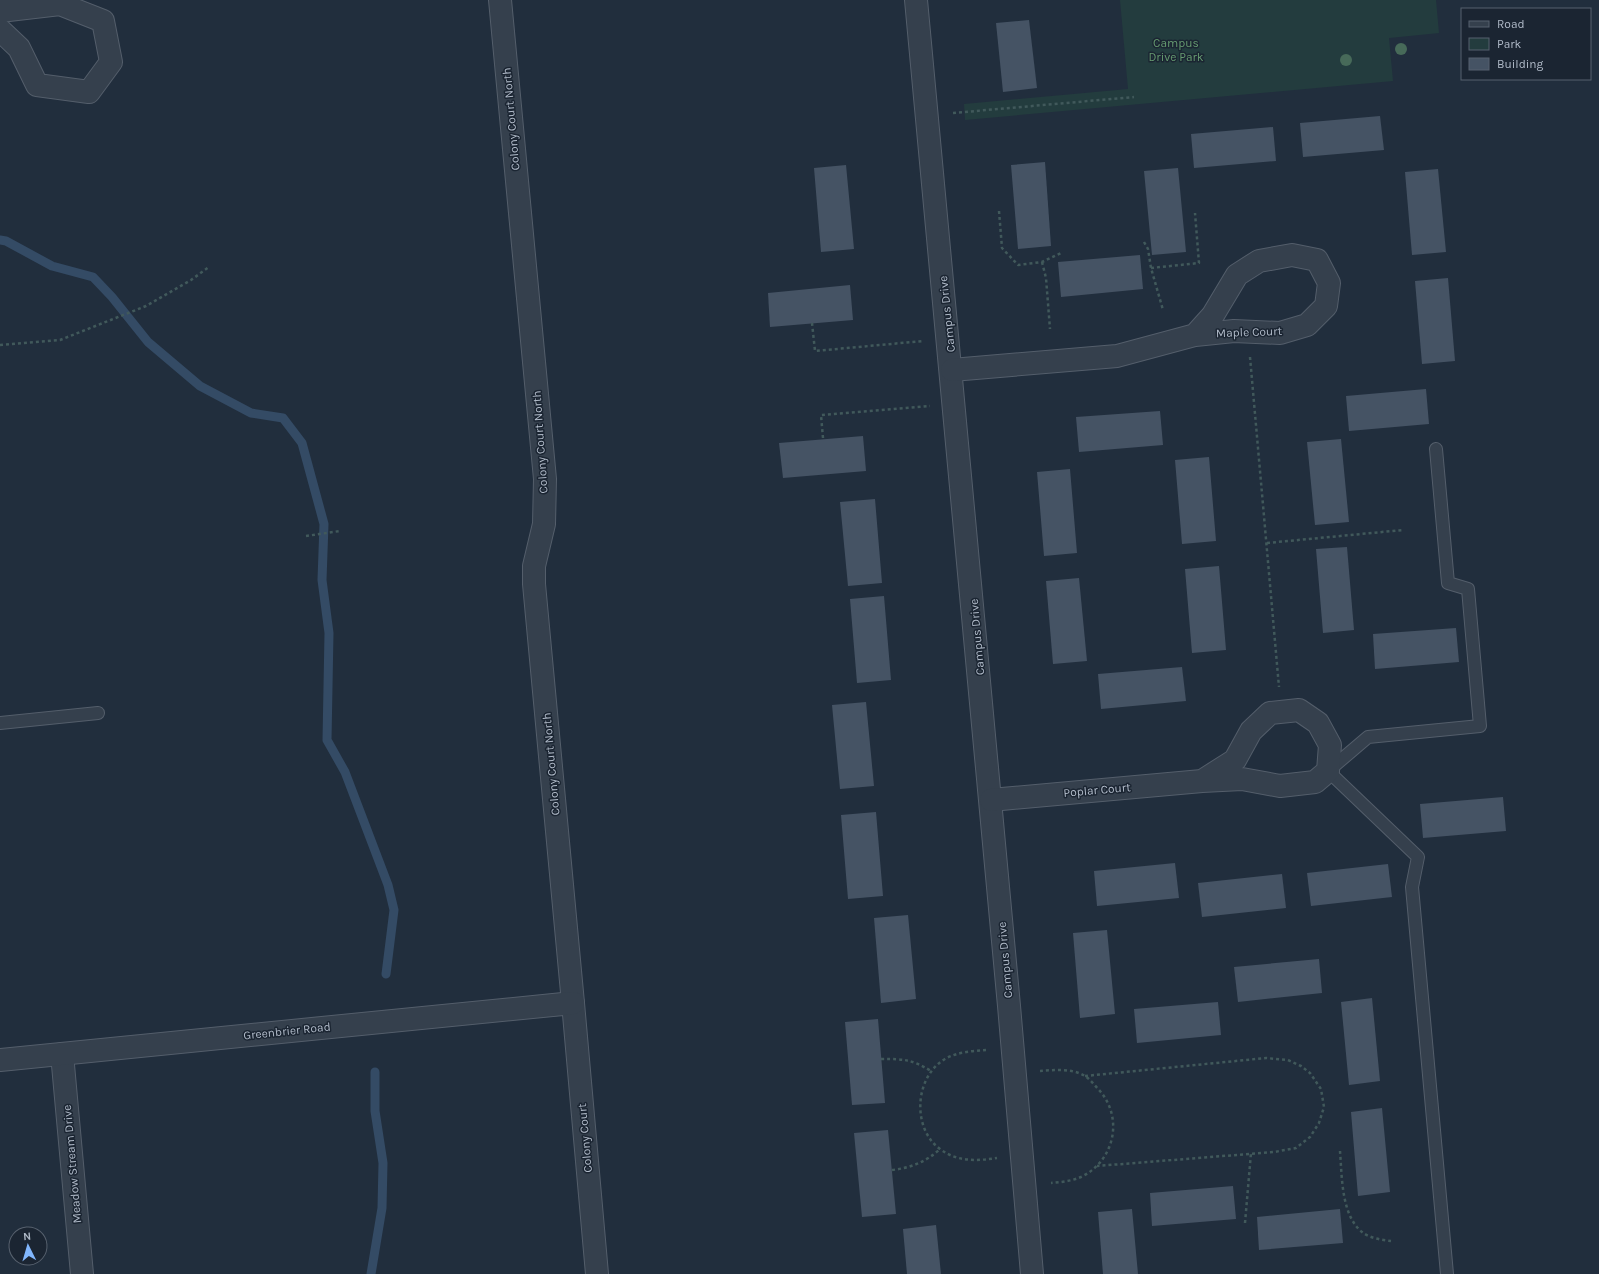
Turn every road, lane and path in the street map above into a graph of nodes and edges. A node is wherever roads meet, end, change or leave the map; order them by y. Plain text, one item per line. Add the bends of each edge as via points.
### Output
1 (500, 0) edge
2 (916, 0) edge
3 (0, 11) edge
4 (0, 30) edge
5 (1134, 97) dead end
6 (951, 114) dead end
7 (999, 211) dead end
8 (1195, 213) dead end
9 (1144, 242) dead end
10 (1061, 254) dead end
11 (1042, 262) junction
12 (209, 267) dead end
13 (1151, 268) junction
14 (1163, 310) dead end
15 (812, 323) dead end
16 (1050, 329) dead end
17 (1195, 335) junction
18 (925, 341) dead end
19 (0, 345) edge
20 (1250, 352) dead end
21 (952, 370) junction
22 (930, 406) dead end
23 (823, 438) dead end
24 (1436, 449) dead end
25 (1403, 530) dead end
26 (340, 531) dead end
27 (306, 536) dead end
28 (1266, 543) junction
29 (1280, 689) dead end
30 (98, 713) dead end
31 (0, 723) edge
32 (1328, 770) junction
33 (1202, 781) junction
34 (991, 800) junction
35 (573, 1003) junction
36 (987, 1050) dead end
37 (62, 1054) junction
38 (881, 1059) dead end
39 (0, 1060) edge
40 (931, 1071) junction
41 (1036, 1071) dead end
42 (1085, 1076) junction
43 (940, 1149) junction
44 (1340, 1151) dead end
45 (1251, 1153) junction
46 (997, 1158) dead end
47 (1097, 1166) junction
48 (892, 1170) dead end
49 (1044, 1184) dead end
50 (1245, 1223) dead end
51 (1391, 1241) dead end
52 (82, 1274) edge
53 (597, 1274) edge
54 (1032, 1274) edge
55 (1446, 1274) edge

1 - 35 street, Colony Court North via 545,479 544,524 534,566 534,584
2 - 21 street, Campus Drive
3 - 4 street via 60,4 104,21 111,62 89,92 37,85 19,48
5 - 6 path
7 - 11 path via 1002,248 1018,265
8 - 13 path via 1200,263
9 - 13 path via 1148,249
10 - 11 path
11 - 16 path via 1046,278
12 - 19 path via 146,306 60,340
13 - 14 path
15 - 18 path via 815,351
17 - 17 street, Maple Court via 1234,331 1280,333 1307,325 1326,306 1329,283 1317,260 1292,255 1259,261 1238,275 1213,315
17 - 21 street, Maple Court via 1117,356
20 - 28 path
21 - 34 street, Campus Drive
22 - 23 path via 821,415
24 - 32 lane via 1448,583 1468,589 1480,726 1368,737
25 - 28 path
26 - 27 path
28 - 29 path
30 - 31 lane
32 - 33 street, Poplar Court via 1315,782 1280,786 1242,779
32 - 33 street, Poplar Court via 1330,746 1318,723 1299,710 1270,713 1251,731 1235,760
32 - 55 lane via 1418,857 1412,887
33 - 34 street, Poplar Court
34 - 54 street, Campus Drive
35 - 37 street, Greenbrier Road
35 - 53 street, Colony Court
36 - 40 path via 959,1053 944,1060
37 - 39 street, Greenbrier Road
37 - 52 street, Meadow Stream Drive
38 - 40 path via 904,1059 918,1063
40 - 43 path via 920,1098 921,1113 923,1126
41 - 42 path via 1056,1069
42 - 45 path via 1266,1058 1288,1060 1301,1066 1310,1073 1321,1089 1324,1107 1319,1123 1310,1137 1296,1148
42 - 47 path via 1106,1098 1113,1113 1114,1128 1110,1146
43 - 46 path via 967,1160
43 - 48 path via 932,1157 917,1164
44 - 51 path via 1345,1203 1354,1223 1363,1233
45 - 47 path
45 - 50 path
47 - 49 path via 1083,1176 1069,1181

